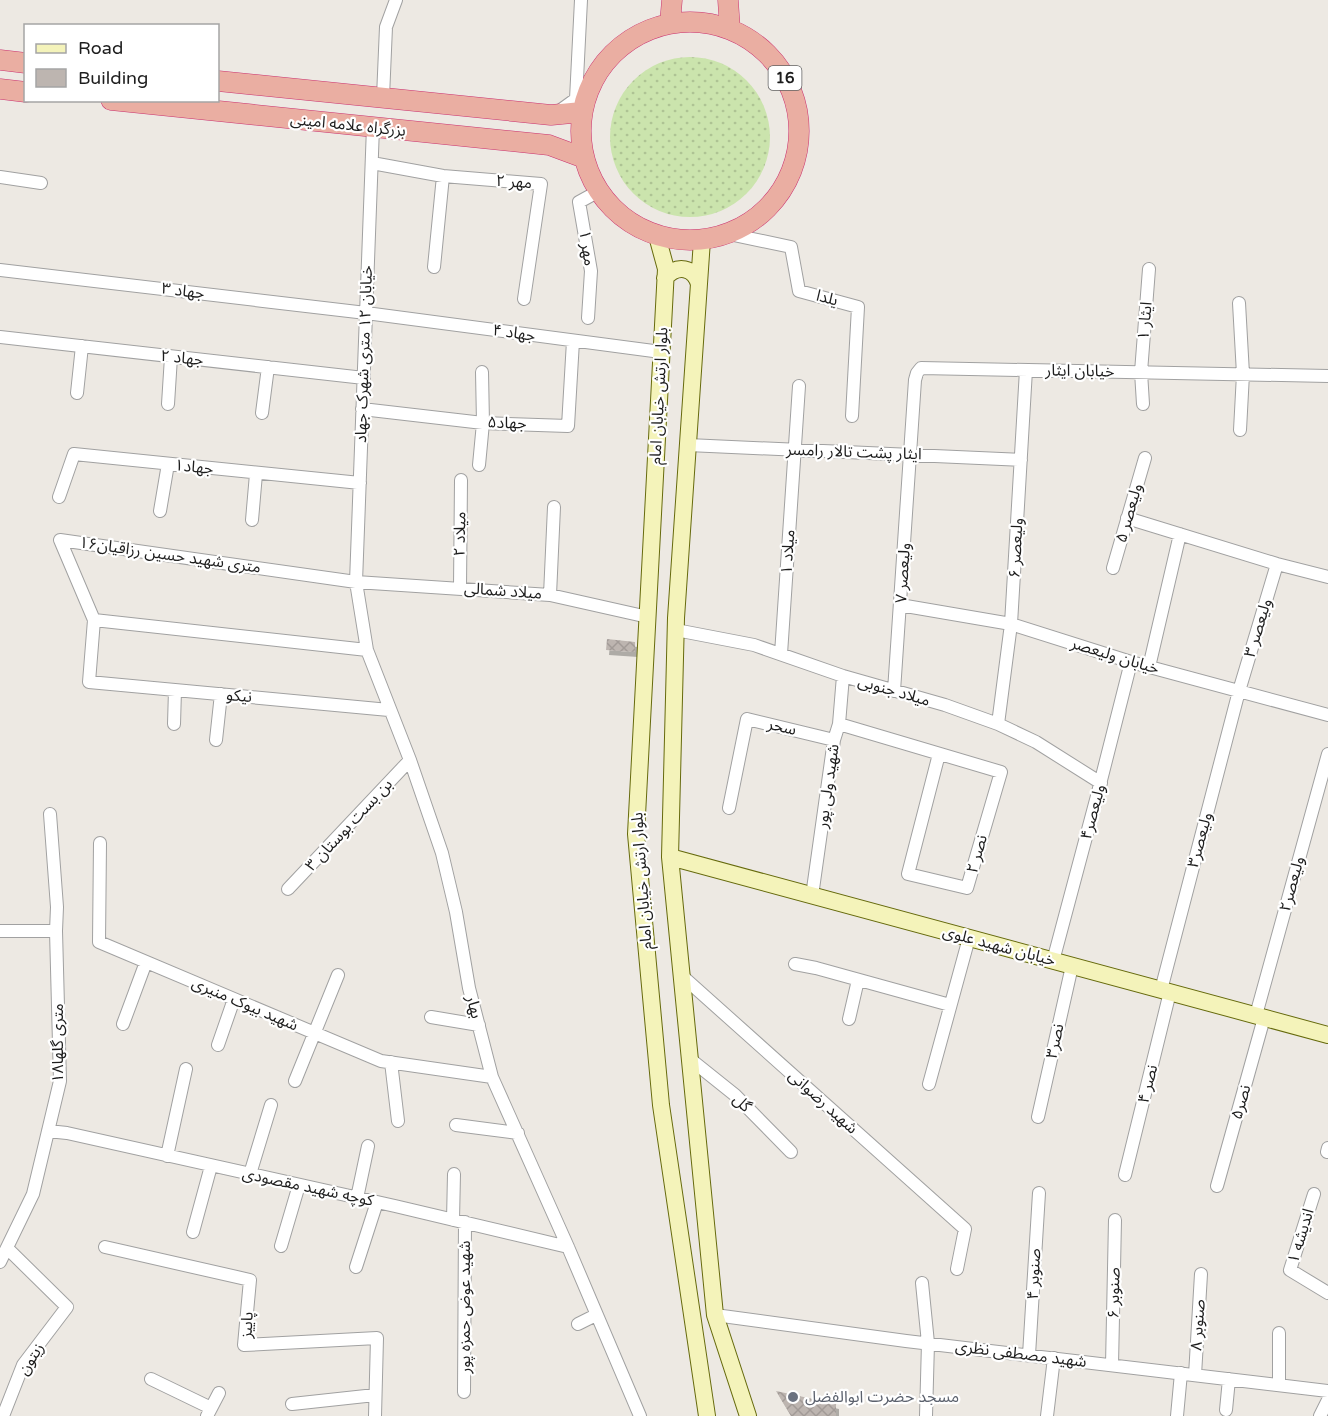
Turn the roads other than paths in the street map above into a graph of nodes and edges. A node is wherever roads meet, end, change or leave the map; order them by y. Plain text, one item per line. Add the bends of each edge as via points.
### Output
1 (396, 0) edge
2 (581, 0) edge
3 (672, 0) edge
4 (728, 0) edge
5 (670, 23) junction
6 (730, 28) junction
7 (0, 60) edge
8 (24, 63) edge
9 (219, 81) edge
10 (0, 89) edge
11 (24, 92) edge
12 (383, 97) junction
13 (130, 102) edge
14 (582, 112) junction
15 (553, 115) junction
16 (373, 127) junction
17 (549, 145) junction
18 (584, 158) junction
19 (372, 163) junction
20 (443, 176) junction
21 (0, 177) edge
22 (41, 183) dead end
23 (599, 191) junction
24 (724, 233) junction
25 (657, 236) junction
26 (702, 240) junction
27 (434, 267) dead end
28 (1149, 269) dead end
29 (0, 270) edge
30 (665, 278) junction
31 (699, 285) junction
32 (524, 299) dead end
33 (1239, 303) dead end
34 (366, 313) junction
35 (588, 318) dead end
36 (0, 337) edge
37 (573, 341) junction
38 (82, 346) junction
39 (661, 352) junction
40 (171, 357) junction
41 (268, 368) junction
42 (1026, 370) junction
43 (482, 372) dead end
44 (1141, 372) junction
45 (1243, 374) junction
46 (1328, 376) edge
47 (364, 378) junction
48 (799, 386) dead end
49 (77, 393) dead end
50 (168, 404) dead end
51 (1143, 404) dead end
52 (362, 409) junction
53 (262, 413) dead end
54 (852, 416) dead end
55 (483, 423) junction
56 (1240, 430) dead end
57 (688, 445) junction
58 (794, 450) junction
59 (911, 454) junction
60 (1145, 458) dead end
61 (1021, 460) junction
62 (168, 464) junction
63 (479, 465) dead end
64 (256, 474) junction
65 (461, 480) dead end
66 (360, 483) junction
67 (59, 496) dead end
68 (554, 507) dead end
69 (160, 511) dead end
70 (1127, 518) junction
71 (252, 520) dead end
72 (1180, 534) junction
73 (1277, 564) junction
74 (1113, 568) dead end
75 (1328, 578) edge
76 (356, 582) junction
77 (460, 588) junction
78 (550, 594) junction
79 (900, 605) junction
80 (648, 617) junction
81 (94, 621) junction
82 (1011, 624) junction
83 (676, 630) junction
84 (367, 650) junction
85 (781, 654) junction
86 (1131, 662) junction
87 (1149, 667) junction
88 (843, 676) junction
89 (89, 682) joint
90 (175, 690) junction
91 (894, 691) junction
92 (1239, 691) junction
93 (221, 694) junction
94 (389, 710) junction
95 (1328, 715) edge
96 (174, 724) dead end
97 (839, 724) junction
98 (998, 724) junction
99 (216, 740) dead end
100 (834, 740) junction
101 (939, 754) junction
102 (1328, 754) edge
103 (410, 760) junction
104 (1101, 783) junction
105 (729, 808) dead end
106 (50, 814) dead end
107 (100, 843) dead end
108 (670, 857) junction
109 (288, 889) dead end
110 (812, 896) junction
111 (0, 931) edge
112 (56, 931) junction
113 (969, 938) junction
114 (1053, 961) junction
115 (146, 962) junction
116 (795, 964) dead end
117 (1071, 966) junction
118 (338, 975) dead end
119 (681, 975) junction
120 (858, 980) junction
121 (1165, 991) junction
122 (234, 999) junction
123 (950, 1005) junction
124 (1260, 1016) junction
125 (431, 1017) dead end
126 (849, 1019) dead end
127 (123, 1024) dead end
128 (478, 1025) junction
129 (314, 1032) junction
130 (1328, 1035) edge
131 (218, 1045) dead end
132 (690, 1059) junction
133 (390, 1062) junction
134 (186, 1069) dead end
135 (492, 1077) junction
136 (295, 1081) dead end
137 (929, 1084) dead end
138 (271, 1105) dead end
139 (1038, 1117) dead end
140 (398, 1121) dead end
141 (456, 1125) dead end
142 (48, 1131) junction
143 (518, 1133) junction
144 (368, 1146) dead end
145 (791, 1152) dead end
146 (167, 1156) junction
147 (211, 1166) junction
148 (250, 1174) junction
149 (454, 1174) dead end
150 (1125, 1175) dead end
151 (299, 1185) junction
152 (1217, 1186) dead end
153 (1039, 1193) dead end
154 (1314, 1194) dead end
155 (357, 1198) junction
156 (377, 1202) junction
157 (453, 1220) junction
158 (1115, 1220) dead end
159 (465, 1222) junction
160 (193, 1232) dead end
161 (281, 1246) dead end
162 (105, 1247) dead end
163 (568, 1247) junction
164 (7, 1248) junction
165 (0, 1262) edge
166 (356, 1267) dead end
167 (957, 1269) dead end
168 (1201, 1274) dead end
169 (922, 1282) dead end
170 (1328, 1293) edge
171 (596, 1315) junction
172 (715, 1315) junction
173 (578, 1324) dead end
174 (1279, 1333) dead end
175 (928, 1343) junction
176 (1029, 1355) junction
177 (1054, 1358) junction
178 (1112, 1365) junction
179 (1181, 1373) junction
180 (1195, 1375) junction
181 (151, 1379) dead end
182 (1229, 1379) junction
183 (1279, 1385) junction
184 (1328, 1391) edge
185 (464, 1392) dead end
186 (219, 1393) dead end
187 (375, 1395) junction
188 (292, 1404) dead end
189 (1226, 1410) dead end
190 (209, 1412) edge
191 (3, 1416) edge
192 (375, 1416) edge
193 (640, 1416) edge
194 (707, 1416) edge
195 (748, 1416) edge
196 (926, 1416) edge
197 (1047, 1416) edge
198 (1177, 1416) edge

1 - 12 street via 386,27
2 - 15 street via 576,99
3 - 5 highway
4 - 6 highway
5 - 6 highway, 16 via 700,22
5 - 14 highway, 16 via 639,34 612,54 593,81
6 - 24 highway, 16 via 759,46 782,72 796,104 799,138 790,175 769,207 738,229
7 - 8 highway
9 - 12 highway, بزرگراه علامه امینی
10 - 11 highway
12 - 15 highway, بزرگراه علامه امینی
13 - 16 highway, بزرگراه علامه امینی
14 - 15 highway, بزرگراه علامه امینی
14 - 18 highway, 16
15 - 17 highway via 561,131
16 - 17 highway, بزرگراه علامه امینی
16 - 19 street, خیابان ۱۲ متری شهرک جهاد
17 - 18 highway, بزرگراه علامه امینی
18 - 23 highway, 16
19 - 20 street, مهر ۲
19 - 34 street, خیابان ۱۲ متری شهرک جهاد
20 - 27 street
20 - 32 street, مهر ۲ via 541,184
21 - 22 street
23 - 25 highway, 16 via 610,207
23 - 35 street, مهر ۱ via 579,201 591,271
24 - 26 highway, 16
24 - 54 street, یلدا via 791,247 799,291 858,307
25 - 26 highway, 16
25 - 30 main road, بلوار ارتش خیابان امام
26 - 31 main road, بلوار ارتش خیابان امام
28 - 44 street, ایثار ۱
29 - 34 street, جهاد ۳
30 - 31 main road via 676,269 686,269 695,275
30 - 39 main road, بلوار ارتش خیابان امام
31 - 57 main road, بلوار ارتش خیابان امام
33 - 45 street
34 - 37 street, جهاد ۴
34 - 47 street, خیابان ۱۲ متری شهرک جهاد
36 - 38 street, جهاد ۲
37 - 39 street, جهاد ۴
37 - 55 street, جهاد۵ via 568,426
38 - 40 street, جهاد ۲
38 - 49 street
39 - 80 main road, بلوار ارتش خیابان امام
40 - 41 street, جهاد ۲
40 - 50 street
41 - 47 street, جهاد ۲
41 - 53 street
42 - 44 street, خیابان ایثار
42 - 59 street, خیابان ایثار via 921,368 915,380
42 - 61 street, ولیعصر ۶
43 - 55 street
44 - 45 street, خیابان ایثار
44 - 51 street, ایثار ۱
45 - 46 street, خیابان ایثار
45 - 56 street
47 - 52 street, خیابان ۱۲ متری شهرک جهاد
48 - 58 street, میلاد ۱
52 - 55 street, جهاد۵
52 - 66 street, خیابان ۱۲ متری شهرک جهاد
55 - 63 street
57 - 58 street, ایثار پشت تالار رامسر
57 - 83 main road, بلوار ارتش خیابان امام
58 - 59 street, ایثار پشت تالار رامسر
58 - 85 street, میلاد ۱
59 - 61 street, ایثار پشت تالار رامسر
59 - 79 street, ولیعصر ۷
60 - 70 street, ولیعصر ۵
61 - 82 street, ولیعصر ۶
62 - 64 street, جهاد۱
62 - 67 street, جهاد۱ via 74,454
62 - 69 street
64 - 66 street, جهاد۱
64 - 71 street
65 - 77 street, میلاد ۲
66 - 76 street, خیابان ۱۲ متری شهرک جهاد
68 - 78 street
70 - 72 street
70 - 74 street, ولیعصر ۵
72 - 73 street
72 - 87 street
73 - 75 street
73 - 92 street, ولیعصر ۳
76 - 77 street, میلاد شمالی
76 - 81 street, ۱۶متری شهید حسین رزاقیان via 60,540
76 - 84 street, بهار
77 - 78 street, میلاد شمالی
78 - 80 street, میلاد شمالی
79 - 82 street, خیابان ولیعصر
79 - 91 street, ولیعصر ۷
80 - 194 main road, بلوار ارتش خیابان امام via 636,834 661,1105
81 - 84 street
81 - 89 street, ۱۶متری شهید حسین رزاقیان
82 - 86 street, خیابان ولیعصر
82 - 98 street, ولیعصر ۶
83 - 85 street, میلاد جنوبی
83 - 108 main road, بلوار ارتش خیابان امام
84 - 94 street, بهار
85 - 88 street, میلاد جنوبی
86 - 87 street, خیابان ولیعصر
86 - 104 street, ولیعصر۴
87 - 92 street, خیابان ولیعصر
88 - 91 street, میلاد جنوبی
88 - 97 street, شهید ولی پور
89 - 90 street, نیکو
90 - 93 street, نیکو
90 - 96 street
91 - 98 street, میلاد جنوبی
92 - 95 street, خیابان ولیعصر
92 - 121 street, ولیعصر۳
93 - 94 street, نیکو
93 - 99 street
94 - 103 street, بهار
97 - 100 street, شهید ولی پور
97 - 101 street, نصر ۲
98 - 104 street, میلاد جنوبی via 1036,742
100 - 105 street, سحر via 747,719
100 - 110 street, شهید ولی پور
101 - 101 street, نصر ۲ via 908,874 967,888 1001,772
102 - 124 street, ولیعصر۲
103 - 109 street, بن بست بوستان ۳
103 - 128 street, بهار via 442,853
104 - 114 street, ولیعصر۴
106 - 112 street, ۱۸متری گلها
107 - 115 street, شهید بیوک منیری via 99,942
108 - 110 main road, خیابان شهید علوی
108 - 119 main road, بلوار ارتش خیابان امام
110 - 113 main road, خیابان شهید علوی
111 - 112 street
112 - 142 street, ۱۸متری گلها via 60,1081
113 - 114 main road, خیابان شهید علوی
113 - 123 street
114 - 117 main road, خیابان شهید علوی
115 - 122 street, شهید بیوک منیری
115 - 127 street
116 - 120 street
117 - 121 main road, خیابان شهید علوی
117 - 139 street, نصر۳
118 - 129 street
119 - 132 main road, بلوار ارتش خیابان امام
119 - 167 street, شهید رضوانی via 964,1229
120 - 123 street
120 - 126 street
121 - 124 main road, خیابان شهید علوی
121 - 150 street, نصر ۴
122 - 129 street, شهید بیوک منیری
122 - 131 street
123 - 137 street
124 - 130 main road, خیابان شهید علوی
124 - 152 street, نصر۵
125 - 128 street
128 - 135 street, بهار
129 - 133 street, شهید بیوک منیری
129 - 136 street
132 - 145 street, گل via 735,1095
132 - 172 main road, بلوار ارتش خیابان امام
133 - 135 street, شهید بیوک منیری
133 - 140 street
134 - 146 street
135 - 143 street, بهار
138 - 148 street
141 - 143 street
142 - 146 street, کوچه شهید مقصودی
142 - 164 street, ۱۸متری گلها via 33,1194
143 - 163 street, بهار
144 - 155 street
146 - 147 street, کوچه شهید مقصودی
147 - 148 street, کوچه شهید مقصودی
147 - 160 street
148 - 151 street, کوچه شهید مقصودی
149 - 157 street
151 - 155 street, کوچه شهید مقصودی
151 - 161 street
153 - 176 street, صنوبر ۴
154 - 170 street, اندیشه ۱ via 1290,1270
155 - 156 street, کوچه شهید مقصودی
156 - 157 street, کوچه شهید مقصودی
156 - 166 street
157 - 159 street, کوچه شهید مقصودی
158 - 178 street, صنوبر ۶
159 - 163 street, کوچه شهید مقصودی
159 - 185 street, شهید عوض حمزه پور
162 - 187 street, پاییز via 250,1280 244,1345 377,1338
163 - 171 street, بهار
164 - 165 street, ۱۸متری گلها
164 - 191 street, زیتون via 67,1307 23,1365
168 - 180 street, صنوبر ۸
169 - 175 street
171 - 173 street
171 - 193 street, بهار
172 - 175 street, شهید مصطفی نظری
172 - 195 main road, بلوار ارتش خیابان امام
174 - 183 street
175 - 176 street, شهید مصطفی نظری
175 - 196 street
176 - 177 street, شهید مصطفی نظری
177 - 178 street, شهید مصطفی نظری
177 - 197 street
178 - 179 street, شهید مصطفی نظری
179 - 180 street, شهید مصطفی نظری
179 - 198 street
180 - 182 street, شهید مصطفی نظری
181 - 190 street
182 - 183 street, شهید مصطفی نظری
182 - 189 street
183 - 184 street, شهید مصطفی نظری
186 - 190 street
187 - 188 street
187 - 192 street, پاییز

